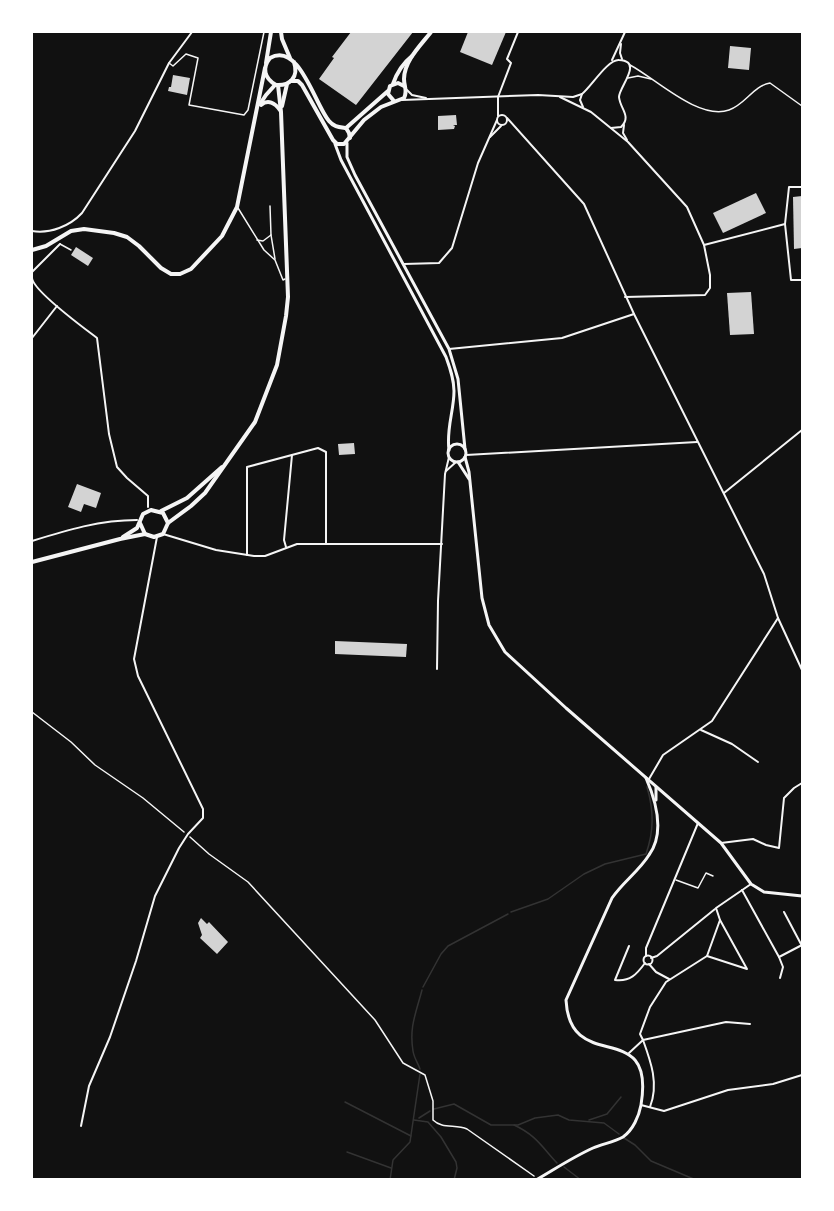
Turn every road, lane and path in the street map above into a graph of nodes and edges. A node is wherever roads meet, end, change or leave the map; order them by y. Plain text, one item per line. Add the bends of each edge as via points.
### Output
1 (192, 32) edge
2 (264, 32) edge
3 (271, 32) edge
4 (281, 32) edge
5 (431, 32) edge
6 (518, 32) edge
7 (625, 32) edge
8 (622, 41) junction
9 (412, 56) junction
10 (290, 58) junction
11 (623, 60) junction
12 (294, 62) junction
13 (169, 63) junction
14 (611, 63) junction
15 (628, 64) junction
16 (265, 65) junction
17 (628, 78) junction
18 (652, 79) junction
19 (289, 82) junction
20 (393, 84) junction
21 (277, 85) junction
22 (406, 88) junction
23 (388, 92) junction
24 (582, 94) junction
25 (498, 97) junction
26 (560, 97) junction
27 (429, 98) junction
28 (402, 100) junction
29 (394, 101) junction
30 (499, 106) junction
31 (802, 106) edge
32 (583, 107) junction
33 (258, 108) junction
34 (281, 112) junction
35 (506, 117) junction
36 (497, 118) junction
37 (503, 125) junction
38 (624, 125) junction
39 (338, 128) junction
40 (346, 128) junction
41 (514, 128) junction
42 (611, 128) junction
43 (488, 139) junction
44 (333, 140) junction
45 (348, 141) junction
46 (628, 142) junction
47 (802, 187) edge
48 (270, 206) dead end
49 (237, 207) junction
50 (785, 224) junction
51 (32, 231) edge
52 (271, 235) junction
53 (256, 240) junction
54 (60, 244) joint
55 (704, 245) junction
56 (32, 250) edge
57 (71, 250) dead end
58 (275, 260) junction
59 (404, 264) junction
60 (32, 272) edge
61 (32, 278) edge
62 (288, 279) junction
63 (802, 280) edge
64 (625, 297) junction
65 (57, 306) junction
66 (634, 314) junction
67 (32, 338) edge
68 (449, 349) junction
69 (802, 430) edge
70 (698, 442) junction
71 (465, 449) junction
72 (449, 450) junction
73 (292, 455) junction
74 (466, 456) junction
75 (449, 457) junction
76 (227, 462) junction
77 (457, 462) junction
78 (445, 474) junction
79 (470, 480) junction
80 (724, 493) junction
81 (148, 507) dead end
82 (160, 511) junction
83 (139, 521) junction
84 (168, 523) junction
85 (145, 534) junction
86 (163, 534) junction
87 (157, 537) junction
88 (120, 539) junction
89 (32, 541) edge
90 (326, 544) junction
91 (442, 544) junction
92 (286, 547) junction
93 (247, 555) junction
94 (32, 562) edge
95 (778, 618) junction
96 (437, 669) dead end
97 (802, 670) edge
98 (32, 712) edge
99 (701, 730) junction
100 (758, 762) dead end
101 (647, 778) junction
102 (802, 783) edge
103 (656, 787) junction
104 (651, 792) junction
105 (664, 793) junction
106 (656, 798) junction
107 (655, 805) junction
108 (698, 823) junction
109 (188, 834) junction
110 (721, 843) junction
111 (713, 876) dead end
112 (675, 879) junction
113 (751, 884) junction
114 (742, 890) junction
115 (802, 896) edge
116 (716, 908) junction
117 (784, 912) dead end
118 (720, 920) junction
119 (802, 945) edge
120 (629, 946) dead end
121 (646, 956) junction
122 (707, 956) junction
123 (779, 957) junction
124 (651, 958) junction
125 (645, 963) junction
126 (649, 964) junction
127 (780, 978) dead end
128 (669, 979) junction
129 (750, 1024) dead end
130 (643, 1040) junction
131 (629, 1053) junction
132 (802, 1075) edge
133 (641, 1105) junction
134 (650, 1107) junction
135 (81, 1126) dead end
136 (537, 1179) edge

1 - 13 street
2 - 13 lane via 244,116 189,105 198,58 186,54 173,66
3 - 16 main road
4 - 10 main road
5 - 9 main road
6 - 25 street via 507,59 512,63
7 - 8 street
8 - 11 street
8 - 14 street
9 - 20 main road
9 - 22 main road via 405,70
10 - 12 main road
10 - 16 main road via 277,54
11 - 14 street
11 - 15 street
12 - 19 main road via 296,72
12 - 39 main road via 328,120
13 - 51 street via 135,131 82,213 67,225
14 - 24 street
15 - 17 street
15 - 18 lane
16 - 21 main road via 266,77
16 - 33 main road
17 - 18 lane
17 - 38 street via 619,93 626,115
18 - 31 lane via 700,109 714,113 736,106 759,85 770,83
19 - 21 main road
19 - 34 main road
19 - 44 main road via 302,85
20 - 22 main road
20 - 23 main road
21 - 33 main road
21 - 34 main road
22 - 27 street via 412,94
22 - 28 main road
23 - 29 main road
23 - 40 main road
24 - 26 street
24 - 32 street
25 - 26 street
25 - 27 street
25 - 30 street
26 - 32 street
27 - 28 street
28 - 29 main road
29 - 45 main road via 364,120
30 - 35 street
30 - 36 street
32 - 42 street
33 - 34 main road via 263,103 272,103
33 - 49 main road
34 - 62 main road
35 - 36 street
35 - 37 street
35 - 41 street
36 - 37 street
36 - 43 street
37 - 41 street
37 - 43 street
38 - 42 street
38 - 46 street
39 - 40 main road
39 - 44 main road
40 - 45 main road via 350,133
41 - 64 street via 584,204
42 - 46 street
43 - 59 street via 453,248 434,265
44 - 45 main road via 341,145
44 - 72 street via 446,357 454,392
45 - 59 street via 347,157 355,175
46 - 55 street via 687,207
47 - 50 street via 789,187
48 - 52 lane
49 - 53 lane
49 - 56 main road via 222,236 191,269 180,274 161,268 127,237 114,233 71,231
50 - 55 street
50 - 63 street via 791,280
52 - 53 lane
52 - 58 lane
53 - 58 lane
54 - 57 lane
54 - 60 street
55 - 64 street via 710,275 710,288 705,295
58 - 62 lane via 283,280
59 - 68 street
61 - 65 street via 32,283
62 - 76 main road via 277,365 255,422
64 - 66 street
65 - 67 street
65 - 81 street via 97,339 117,467 148,496
66 - 68 street via 562,338
66 - 70 street
68 - 71 street via 458,380
69 - 80 street
70 - 74 street
70 - 80 street
71 - 72 street via 458,444
71 - 74 street
72 - 75 street
73 - 90 street via 318,448 326,452
73 - 92 street
73 - 93 street via 246,469
74 - 77 street
74 - 79 street
75 - 77 street
75 - 78 street
76 - 82 main road via 187,498
76 - 84 main road via 205,492
77 - 78 street
77 - 79 street
78 - 91 street
79 - 101 street via 482,598 495,638 512,660
80 - 95 street via 764,574
82 - 83 main road via 148,511
82 - 84 main road
83 - 85 main road
83 - 88 main road via 136,528
83 - 89 street via 111,520
84 - 86 main road
85 - 87 main road
85 - 88 main road
86 - 87 main road
86 - 93 street
87 - 109 street via 134,659 138,676 203,809 203,818
88 - 94 main road
90 - 91 street
90 - 92 street
91 - 96 street
92 - 93 street via 265,556
95 - 97 street
95 - 99 street via 719,712
98 - 109 path
99 - 100 street
99 - 101 street via 663,755
101 - 103 street
101 - 104 street
102 - 110 street via 784,798 779,848 753,839
103 - 104 street
103 - 105 street
103 - 106 street
104 - 107 street
105 - 106 street
105 - 108 street
106 - 107 street
107 - 131 street via 658,828 654,847 612,898 566,1000 569,1018 579,1035
108 - 110 street
108 - 112 street
109 - 135 street via 155,896 110,1037 89,1086
109 - 136 path via 248,882 375,1020 403,1063 425,1075 437,1124 467,1130
110 - 113 street
111 - 112 lane via 706,873 698,888
112 - 121 street
113 - 114 street
113 - 115 street via 765,892
114 - 116 street
114 - 123 street
116 - 118 street
116 - 124 street
117 - 119 street
118 - 122 street
118 - 122 street via 747,969
119 - 123 street
120 - 125 street via 615,980 627,980
121 - 124 street
121 - 125 street
122 - 128 street
123 - 127 street via 783,967
124 - 126 street
125 - 126 street
126 - 128 street
128 - 130 street via 650,1006 640,1034
129 - 130 street via 726,1022
130 - 131 street
130 - 134 street via 654,1078
131 - 133 street via 642,1072
132 - 134 street via 773,1084 728,1090 664,1111
133 - 134 street
133 - 136 street via 631,1130 623,1137 594,1147

